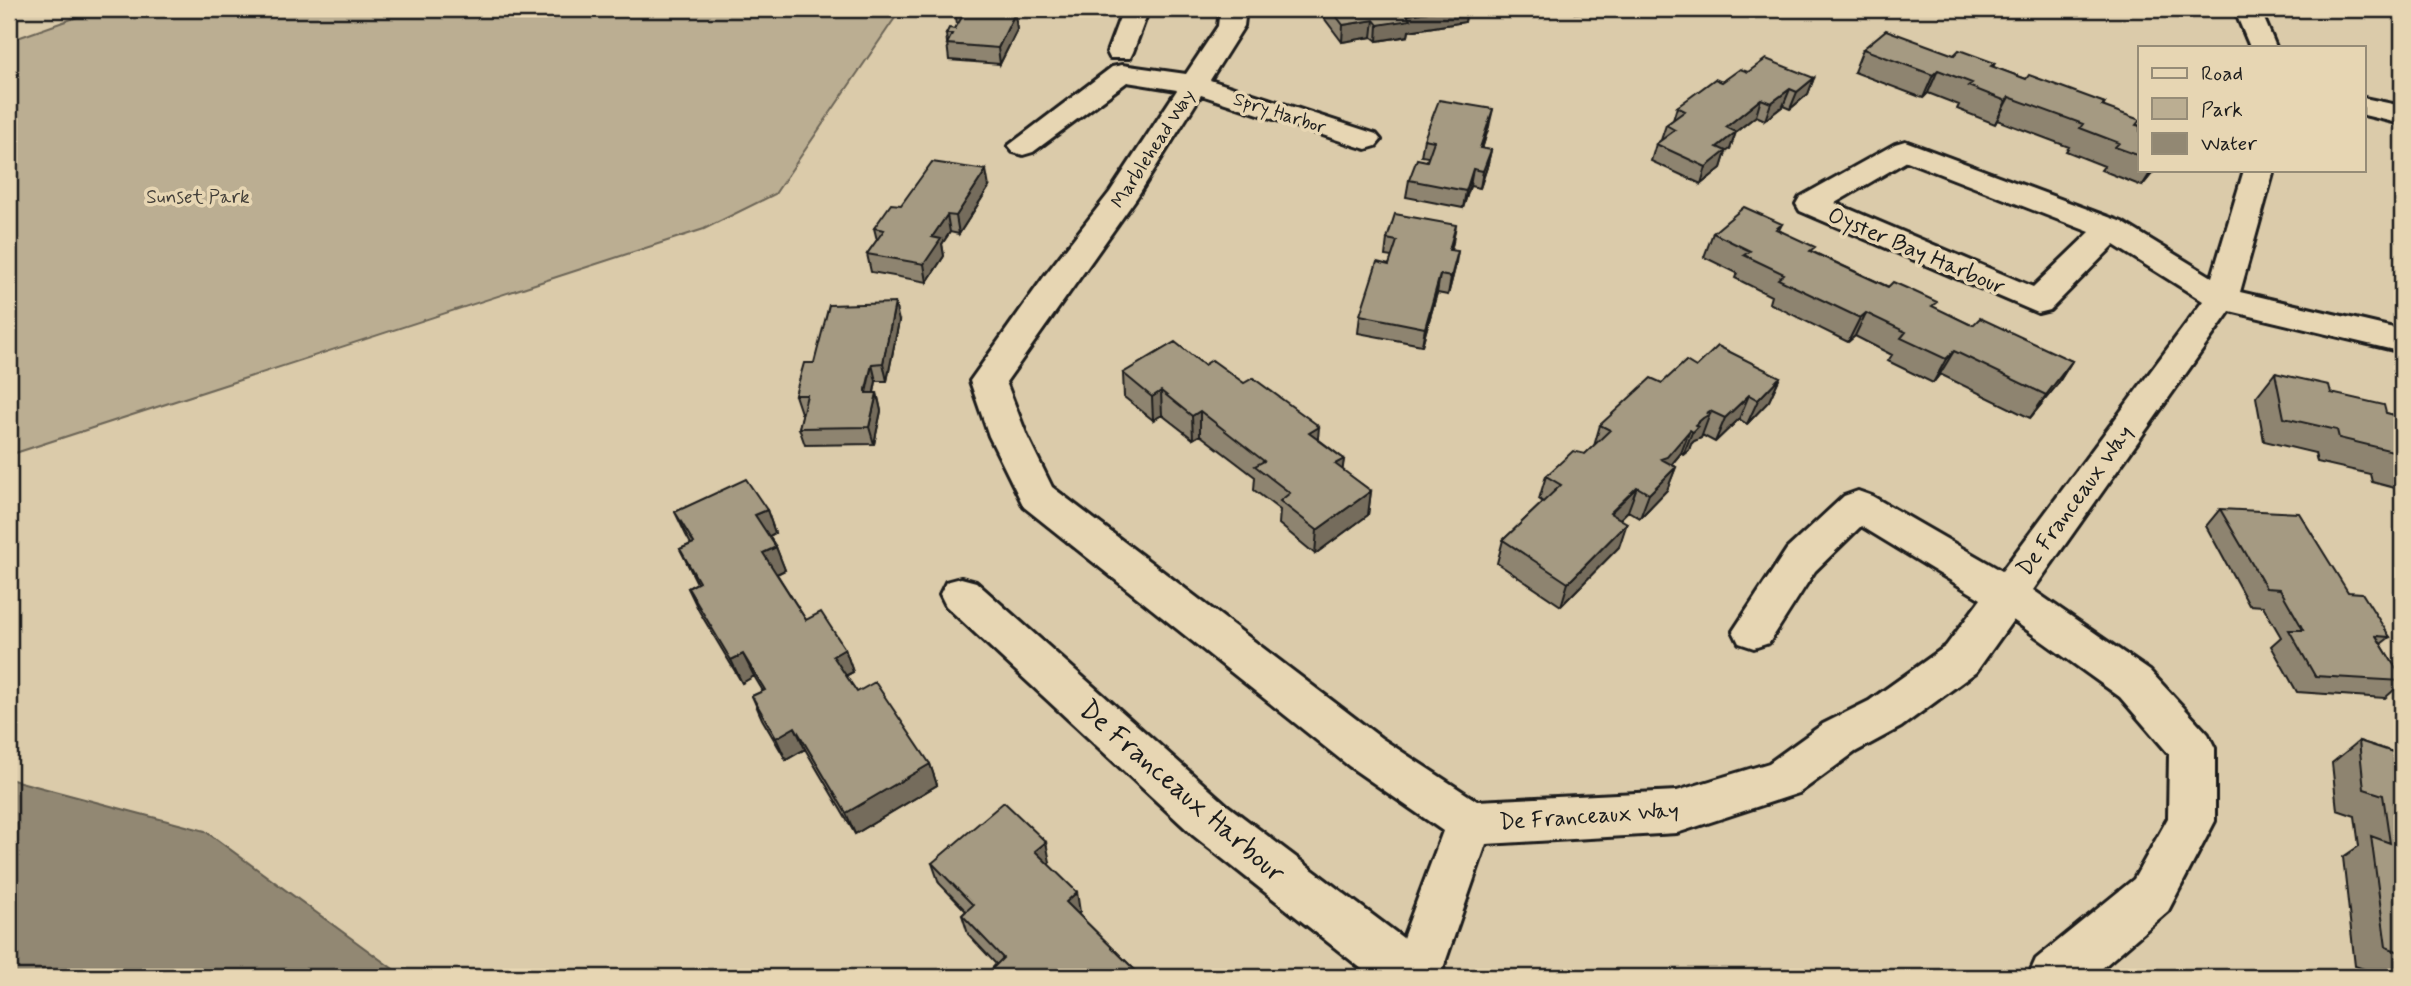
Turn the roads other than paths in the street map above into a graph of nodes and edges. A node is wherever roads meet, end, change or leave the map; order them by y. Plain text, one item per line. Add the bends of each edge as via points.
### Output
1 (1136, 9) edge
2 (1233, 9) edge
3 (2247, 9) edge
4 (2263, 46) edge
5 (1120, 52) dead end
6 (1195, 84) junction
7 (2366, 107) edge
8 (2402, 115) edge
9 (1366, 140) dead end
10 (1023, 146) dead end
11 (2258, 172) edge
12 (2111, 229) junction
13 (1058, 281) joint
14 (2222, 298) junction
15 (2402, 341) edge
16 (2006, 593) junction
17 (961, 594) dead end
18 (1754, 631) dead end
19 (1470, 823) junction
20 (1413, 977) edge
21 (2054, 977) edge

1 - 5 street
2 - 6 street, Marblehead Way via 1231,26
3 - 4 street
6 - 9 street, Spry Harbor
6 - 10 street, Spry Harbor via 1122,73
6 - 13 street, Marblehead Way via 1122,197
7 - 8 street
11 - 14 street, De Franceaux Way
12 - 12 street, Oyster Bay Harbour via 1905,150 1811,204 2038,302
12 - 14 street, Oyster Bay Harbour
13 - 19 street, De Franceaux Way via 988,381 1038,497 1365,752
14 - 15 street, Oyster Bay Harbour
14 - 16 street, De Franceaux Way
16 - 18 street via 1858,506 1801,559
16 - 19 street, De Franceaux Way via 1961,660 1783,779 1677,812
16 - 21 street via 2134,684 2192,748 2191,821 2151,895
17 - 20 street, De Franceaux Harbour via 1211,821
19 - 20 street

